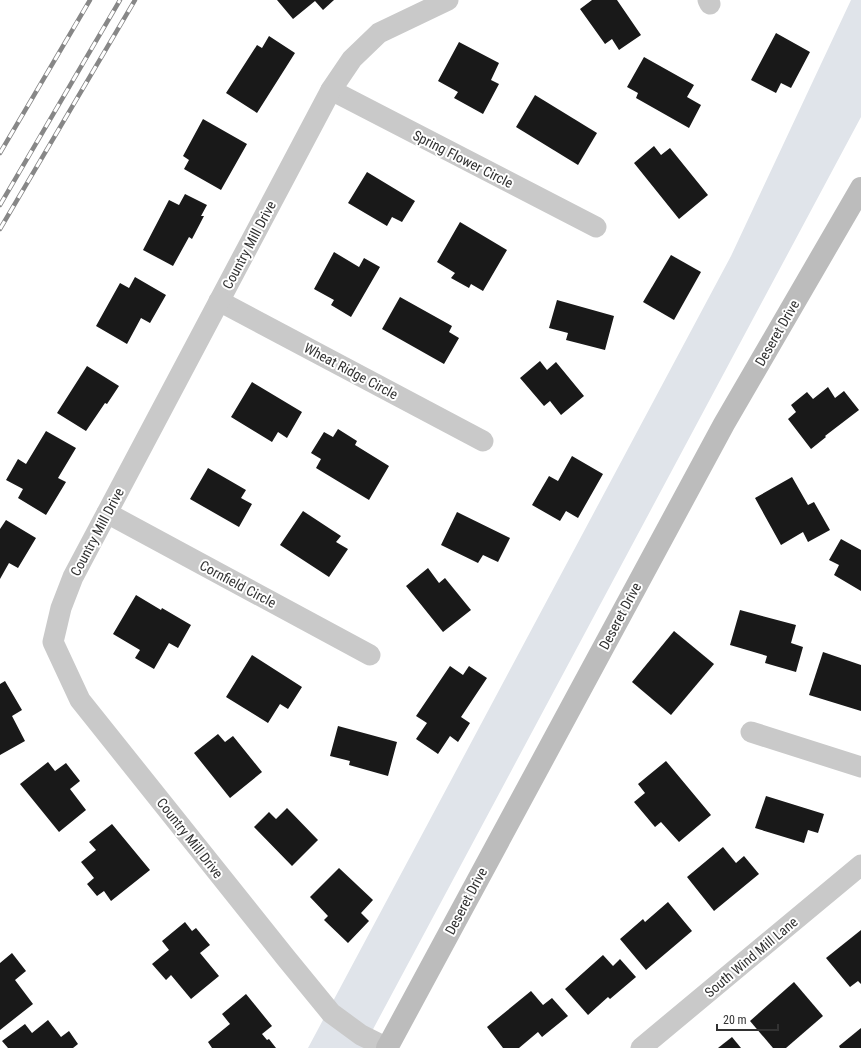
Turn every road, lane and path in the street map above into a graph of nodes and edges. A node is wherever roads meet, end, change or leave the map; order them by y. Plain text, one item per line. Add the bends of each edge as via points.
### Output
1 (448, 0) edge
2 (331, 90) junction
3 (861, 188) edge
4 (596, 227) dead end
5 (219, 301) junction
6 (482, 441) dead end
7 (107, 513) junction
8 (370, 654) dead end
9 (751, 732) dead end
10 (861, 768) edge
11 (861, 865) edge
12 (387, 1048) edge
13 (641, 1048) edge

1 - 2 street, Country Mill Drive via 379,32 352,59
2 - 4 street, Spring Flower Circle
2 - 5 street, Country Mill Drive
3 - 12 street, Deseret Drive via 724,424
5 - 6 street, Wheat Ridge Circle
5 - 7 street, Country Mill Drive
7 - 8 street, Cornfield Circle
7 - 12 street, Country Mill Drive via 73,577 61,608 53,642 80,700 331,1013 360,1035
9 - 10 street
11 - 13 street, South Wind Mill Lane

